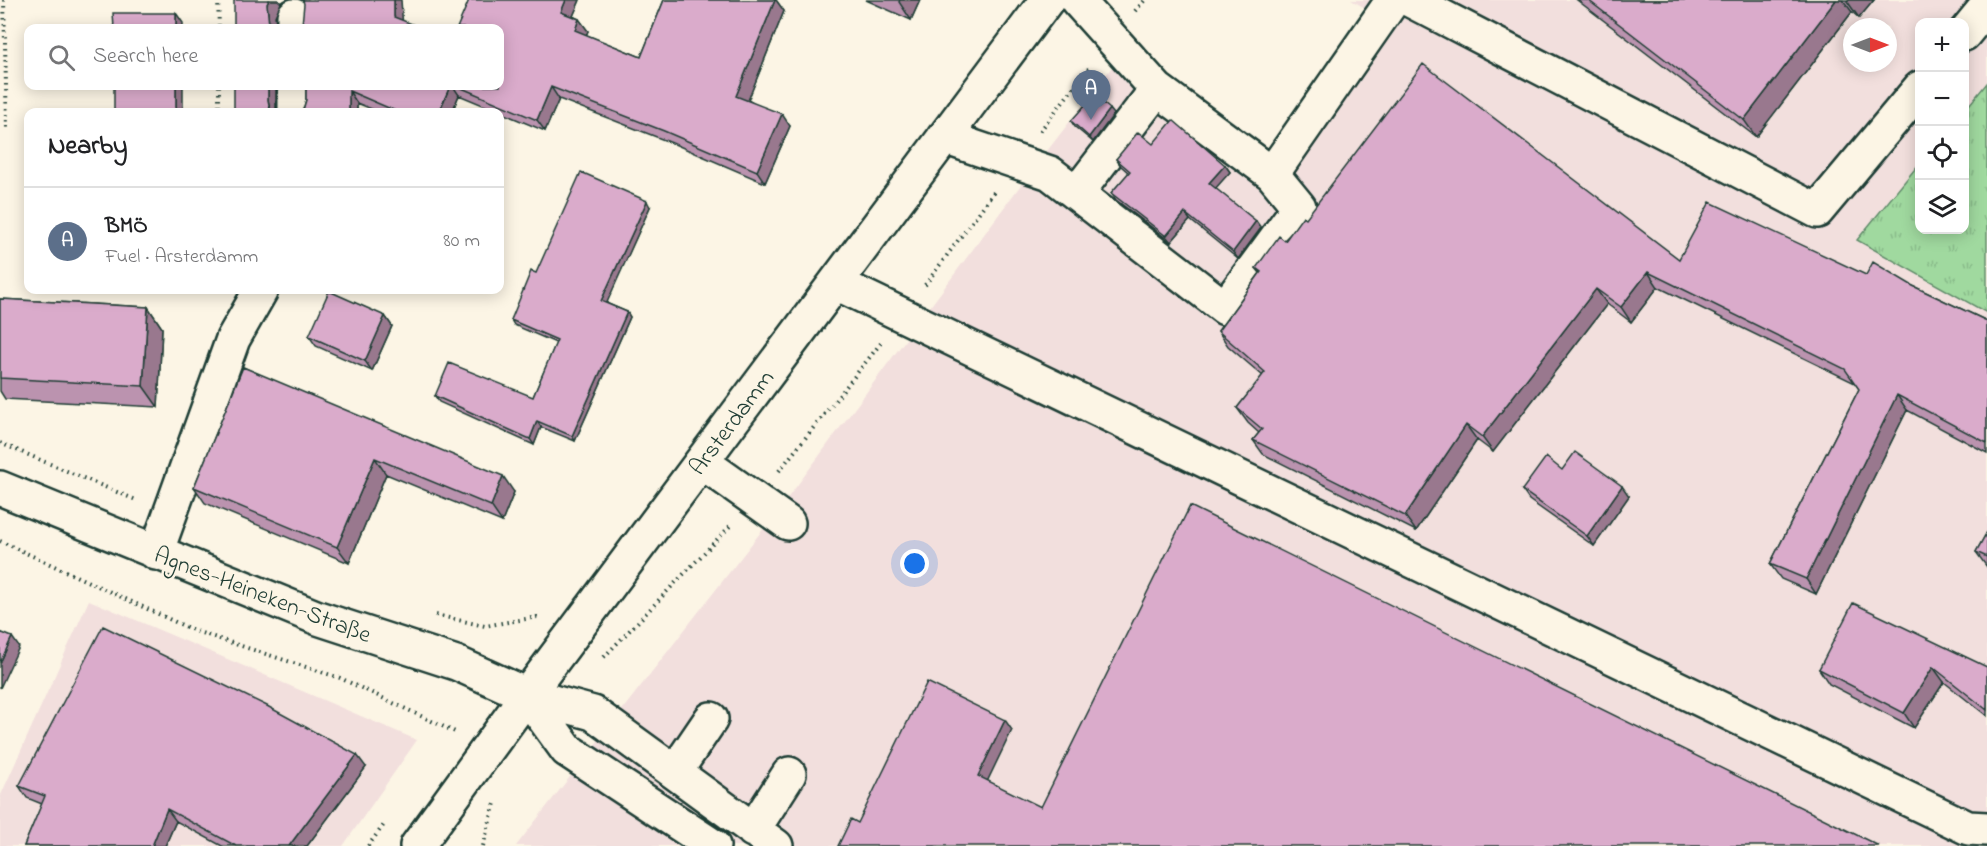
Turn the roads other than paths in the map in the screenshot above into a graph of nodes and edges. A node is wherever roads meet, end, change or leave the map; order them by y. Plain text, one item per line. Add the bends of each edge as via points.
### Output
1 (1047, 0) edge
2 (1077, 0) edge
3 (1394, 0) edge
4 (1410, 0) edge
5 (1987, 6) edge
6 (1969, 28) edge
7 (1157, 89) junction
8 (295, 90) edge
9 (1915, 94) edge
10 (295, 108) edge
11 (944, 138) junction
12 (1272, 174) junction
13 (1077, 194) junction
14 (836, 283) junction
15 (259, 294) edge
16 (702, 462) junction
17 (0, 488) edge
18 (788, 523) dead end
19 (156, 553) junction
20 (527, 695) junction
21 (711, 719) dead end
22 (675, 772) junction
23 (789, 774) dead end
24 (1987, 829) edge
25 (764, 838) edge
26 (417, 846) edge
27 (713, 846) edge

1 - 11 street, Arsterdamm
2 - 7 street
3 - 12 street
4 - 9 street via 1817,211
5 - 6 street
7 - 12 street
7 - 13 street
8 - 10 street
11 - 13 street via 1050,173
11 - 14 street, Arsterdamm
12 - 13 street via 1299,207 1225,308
14 - 16 street, Arsterdamm
14 - 24 street via 1968,828
15 - 19 street via 232,339
16 - 18 street
16 - 20 street, Arsterdamm
17 - 19 street, Agnes-Heineken-Straße
19 - 20 street, Agnes-Heineken-Straße via 318,618 456,663
20 - 22 street, Agnes-Heineken-Straße via 594,713
20 - 26 street, Arsterdamm via 490,771
20 - 27 street via 567,750
21 - 22 street
22 - 25 street, Agnes-Heineken-Straße
23 - 25 street

